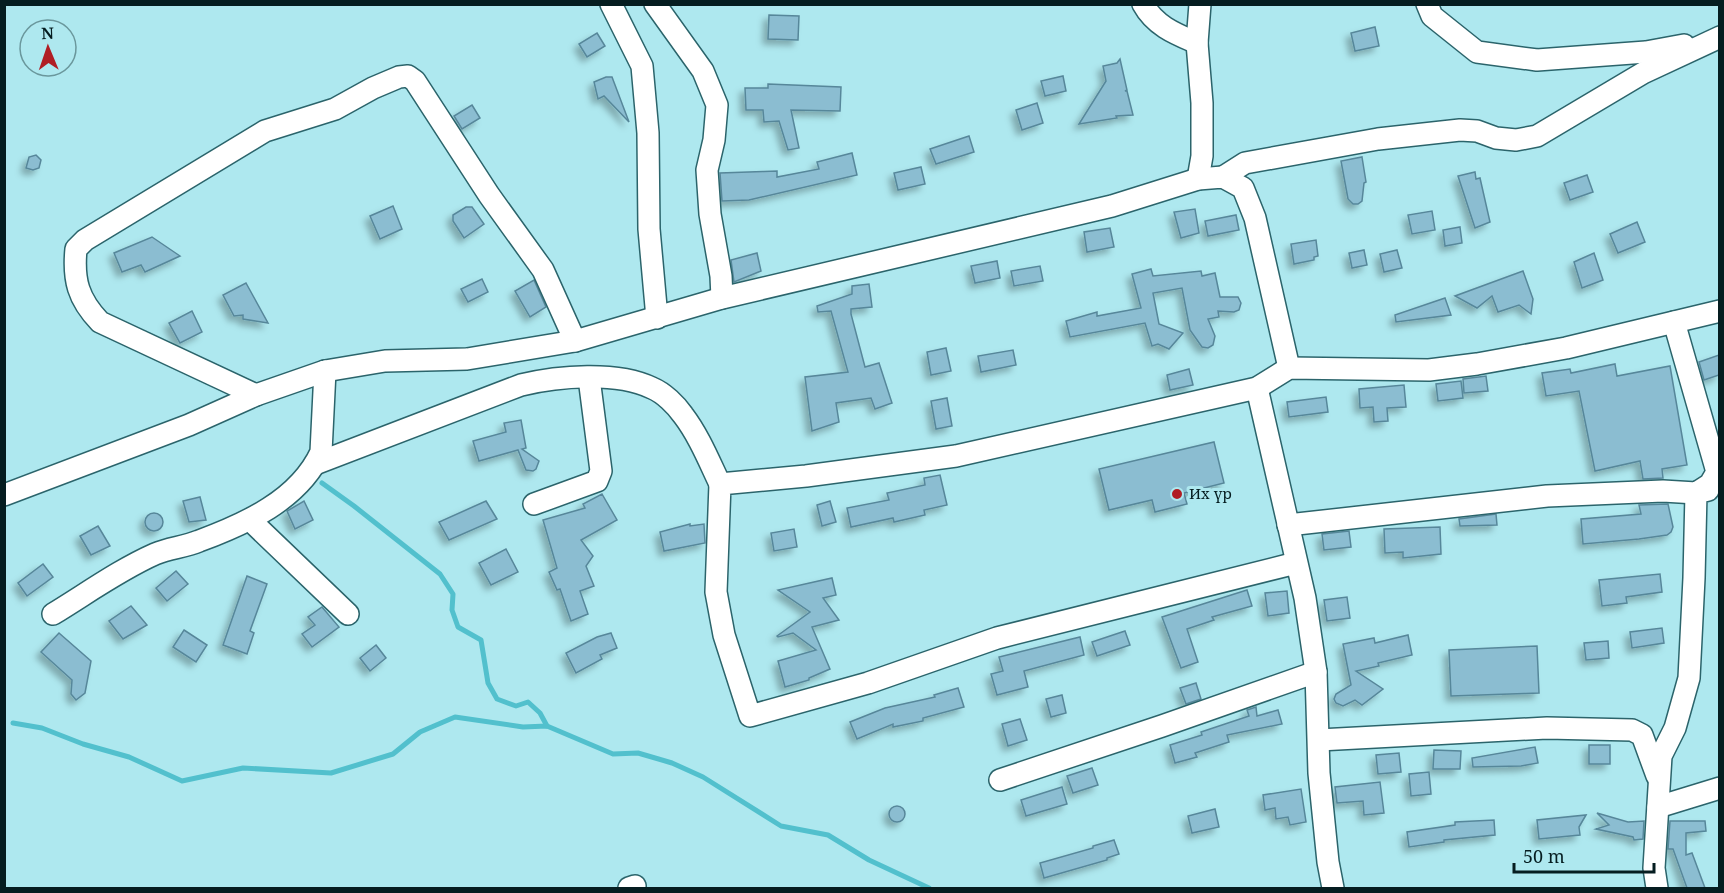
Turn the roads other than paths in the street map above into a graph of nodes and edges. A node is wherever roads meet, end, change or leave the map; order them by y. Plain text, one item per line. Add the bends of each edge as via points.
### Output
1 (611, 4) edge
2 (655, 4) edge
3 (1143, 4) edge
4 (1200, 4) edge
5 (1427, 4) edge
6 (1718, 38) edge
7 (1197, 43) junction
8 (1223, 177) junction
9 (1198, 179) junction
10 (722, 298) junction
11 (1719, 310) edge
12 (657, 318) junction
13 (1674, 322) junction
14 (575, 341) junction
15 (512, 351) junction
16 (1289, 368) junction
17 (325, 371) junction
18 (589, 378) junction
19 (521, 385) junction
20 (1257, 388) junction
21 (256, 395) junction
22 (315, 464) junction
23 (720, 484) junction
24 (1719, 486) edge
25 (1696, 493) junction
26 (4, 495) edge
27 (534, 504) dead end
28 (250, 520) junction
29 (1288, 525) junction
30 (1296, 563) junction
31 (53, 614) dead end
32 (348, 614) dead end
33 (1316, 672) junction
34 (1319, 740) junction
35 (1000, 780) dead end
36 (1660, 785) junction
37 (1719, 788) edge
38 (1658, 807) junction
39 (1333, 888) edge
40 (1657, 888) edge

1 - 12 street via 642,66
2 - 10 street via 704,71 717,105 706,170
3 - 7 street via 1158,23
4 - 7 street
5 - 6 street via 1432,16 1477,52 1537,60 1646,52
6 - 8 street via 1643,73 1537,136 1516,140 1460,130 1378,139 1245,163
7 - 9 street via 1202,103
8 - 9 street
8 - 16 street via 1243,188 1255,218
9 - 10 street via 1112,206
10 - 12 street
11 - 13 street
12 - 14 street
13 - 16 street via 1566,348 1429,370
13 - 25 street via 1717,472 1710,484
14 - 15 street
14 - 21 street via 543,270 415,81 408,76 399,77 335,109 265,131 76,249 76,285 87,309 100,322
15 - 17 street via 467,359 385,361
15 - 19 street
16 - 20 street
17 - 21 street
17 - 22 street via 321,452
18 - 19 street
18 - 23 street via 628,379 664,396 683,414
18 - 27 street via 601,471 597,481
19 - 22 street
20 - 23 street via 956,456
20 - 29 street
21 - 26 street via 189,425
22 - 28 street via 271,508
23 - 30 street via 717,592 724,635 750,716 868,682 997,638
24 - 25 street
25 - 29 street via 1547,496
25 - 36 street via 1689,678 1675,728 1661,756
28 - 31 street via 140,562
28 - 32 street
29 - 30 street
30 - 33 street
33 - 34 street
33 - 35 street
34 - 36 street via 1547,728 1632,730 1642,735
34 - 39 street via 1319,773
36 - 38 street
37 - 38 street
38 - 40 street via 1654,868

